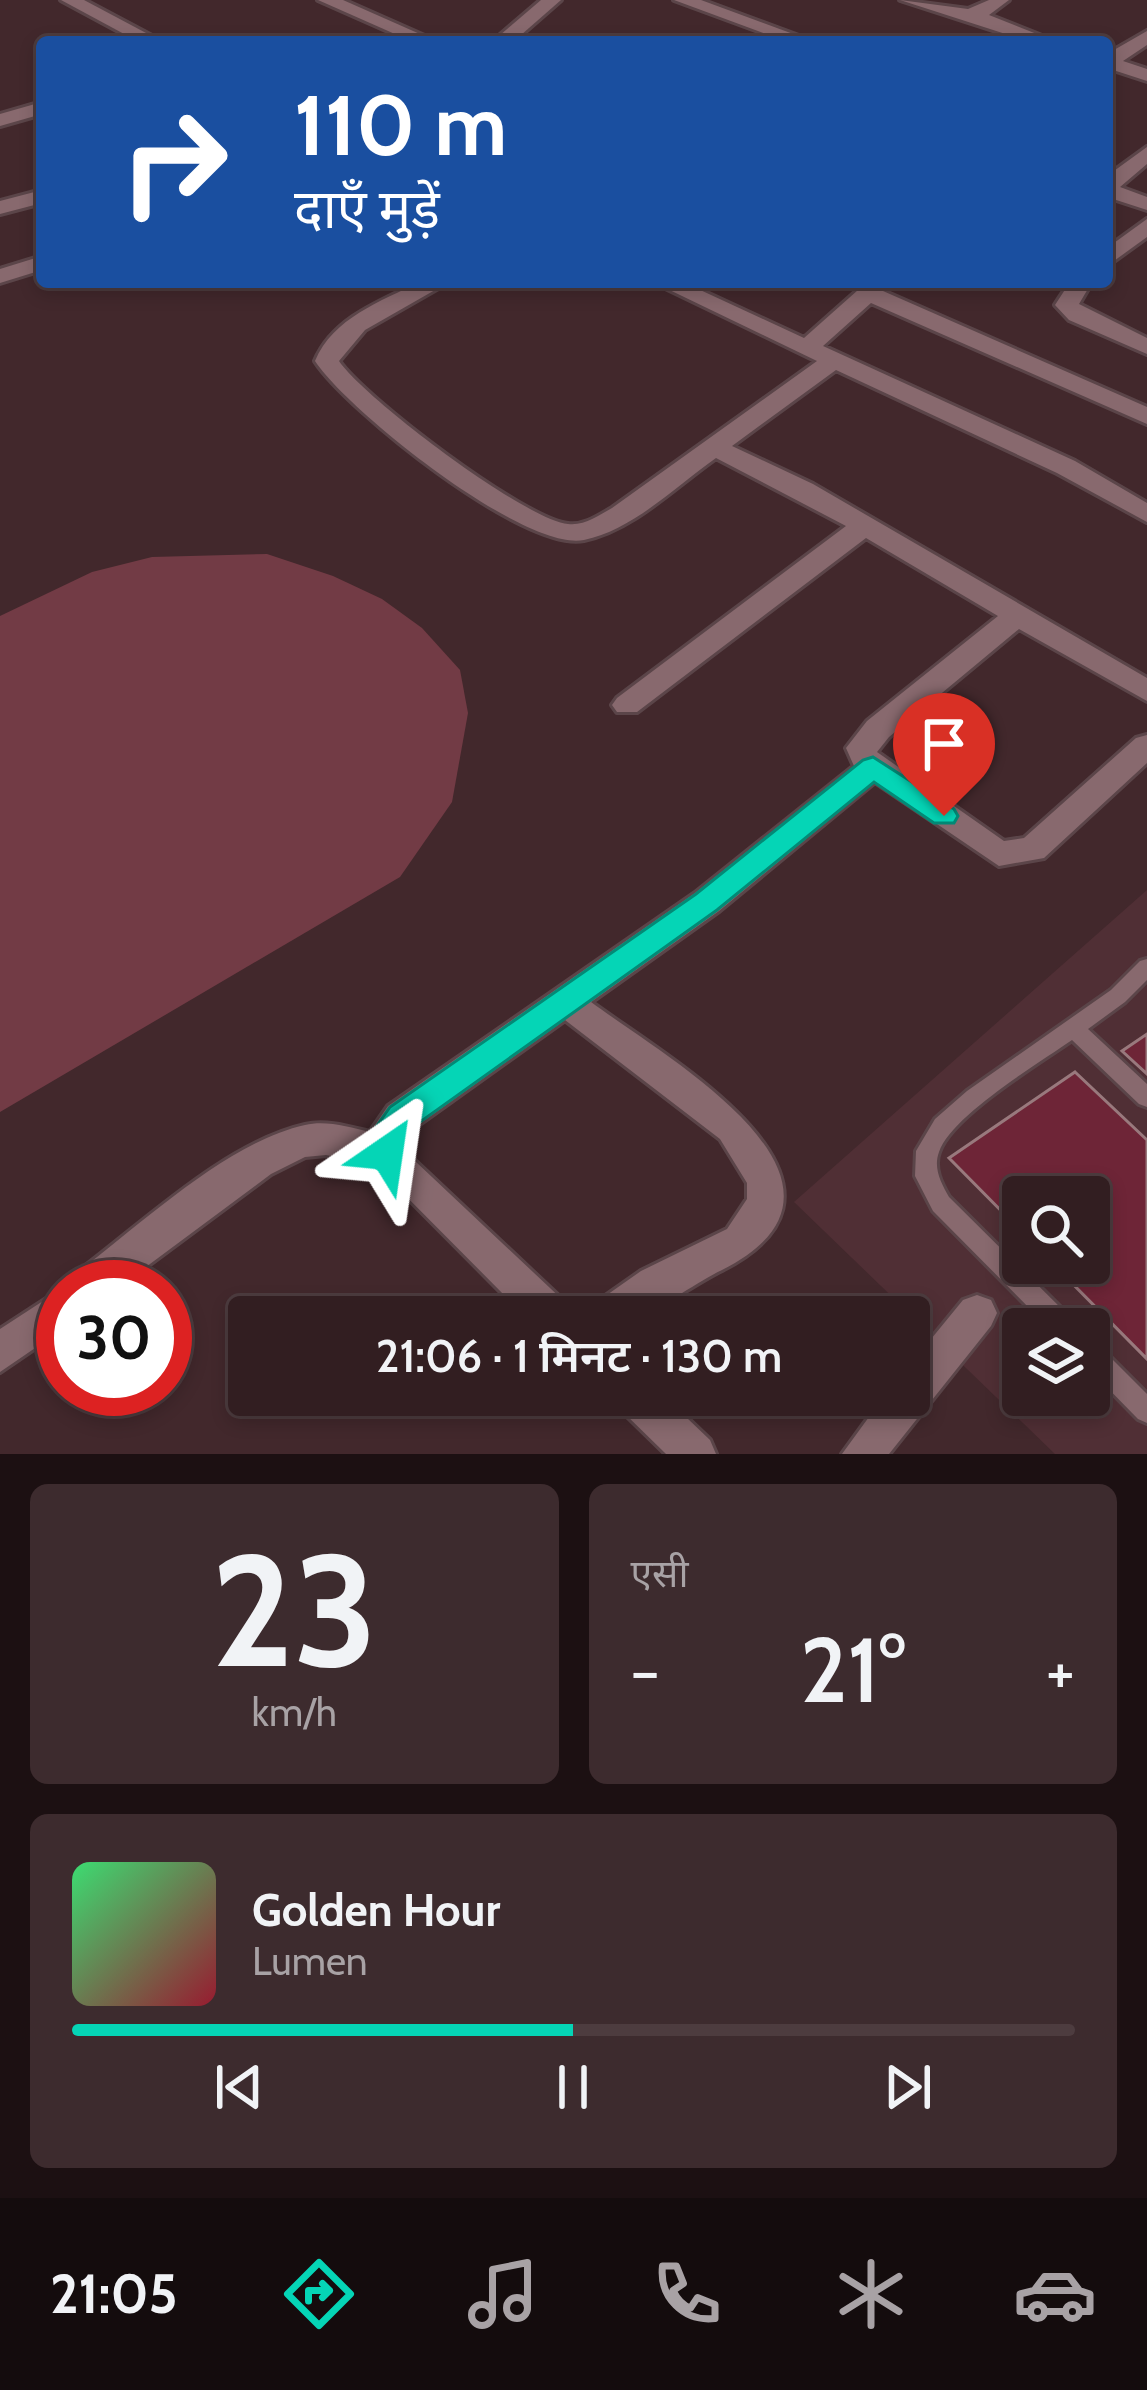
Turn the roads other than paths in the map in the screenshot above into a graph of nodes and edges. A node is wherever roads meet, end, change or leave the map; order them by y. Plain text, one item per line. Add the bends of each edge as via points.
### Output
1 (70, 0) edge
2 (327, 0) edge
3 (552, 0) edge
4 (683, 0) edge
5 (909, 0) edge
6 (1000, 0) edge
7 (355, 4) edge
8 (970, 15) junction
9 (142, 36) edge
10 (417, 36) edge
11 (508, 36) edge
12 (788, 36) edge
13 (1031, 36) edge
14 (1147, 37) edge
15 (1113, 58) edge
16 (1113, 64) edge
17 (1147, 75) edge
18 (36, 110) edge
19 (0, 120) edge
20 (1147, 153) edge
21 (1113, 184) edge
22 (1113, 191) edge
23 (36, 198) edge
24 (1147, 204) edge
25 (0, 208) edge
26 (1147, 226) edge
27 (1113, 254) edge
28 (36, 265) edge
29 (0, 276) edge
30 (427, 288) edge
31 (677, 288) edge
32 (874, 288) edge
33 (1077, 288) edge
34 (808, 347) junction
35 (1147, 347) edge
36 (834, 360) junction
37 (1147, 416) edge
38 (714, 447) junction
39 (1147, 514) edge
40 (865, 525) junction
41 (1018, 615) junction
42 (1147, 692) edge
43 (627, 705) dead end
44 (1147, 746) edge
45 (873, 767) junction
46 (1147, 967) edge
47 (565, 1001) junction
48 (1074, 1029) junction
49 (1147, 1097) edge
50 (387, 1153) junction
51 (126, 1260) edge
52 (531, 1296) edge
53 (638, 1296) edge
54 (1045, 1308) edge
55 (976, 1313) dead end
56 (36, 1326) edge
57 (0, 1353) edge
58 (1110, 1373) edge
59 (1147, 1411) edge
60 (656, 1416) edge
61 (695, 1454) edge
62 (862, 1454) edge

1 - 9 street
2 - 7 street
3 - 11 street
4 - 12 street
5 - 8 street
6 - 8 street
7 - 10 street
8 - 13 street
14 - 15 street
16 - 17 street
18 - 19 street
20 - 21 street
22 - 24 street
23 - 25 street
26 - 27 street
28 - 29 street
30 - 38 street via 344,334 329,347 327,362 531,523 572,534 598,528
31 - 34 street
32 - 34 street
32 - 37 street
33 - 35 street via 1067,305 1077,315
34 - 36 street
36 - 38 street
36 - 39 street via 1066,467
38 - 40 street
40 - 41 street
40 - 43 street
41 - 42 street
41 - 45 street via 866,741 861,748
44 - 45 street via 1033,849 1015,855 987,846
45 - 47 street via 706,902
46 - 48 lane
47 - 50 street via 401,1117 386,1137
47 - 53 street via 734,1128 766,1183 766,1202 741,1241
48 - 49 lane
48 - 54 lane via 975,1097 927,1151 926,1177 941,1204
50 - 51 street via 333,1138 299,1141
50 - 52 street
55 - 62 street
56 - 57 street
58 - 59 lane
60 - 61 street

